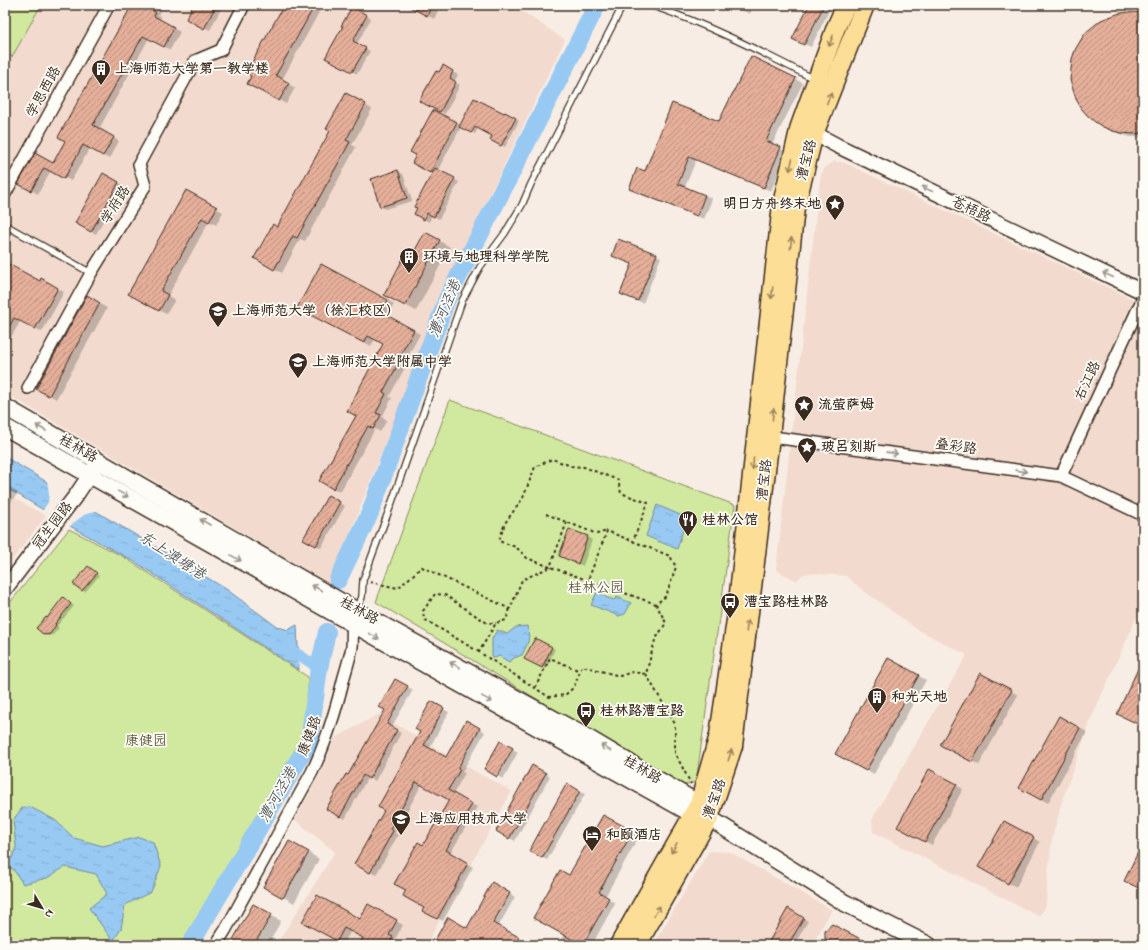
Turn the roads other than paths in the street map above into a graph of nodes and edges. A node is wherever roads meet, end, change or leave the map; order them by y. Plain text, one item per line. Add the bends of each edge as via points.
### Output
1 (109, 5) edge
2 (244, 5) edge
3 (623, 5) edge
4 (650, 5) edge
5 (846, 5) edge
6 (865, 5) edge
7 (817, 80) junction
8 (807, 130) junction
9 (5, 194) edge
10 (5, 225) edge
11 (91, 273) junction
12 (1143, 292) edge
13 (1143, 298) edge
14 (28, 388) dead end
15 (5, 407) edge
16 (5, 427) edge
17 (763, 435) junction
18 (99, 461) junction
19 (89, 475) junction
20 (1061, 476) junction
21 (1143, 516) edge
22 (5, 589) edge
23 (355, 617) junction
24 (701, 812) junction
25 (216, 945) edge
26 (619, 945) edge
27 (637, 945) edge
28 (928, 945) edge

1 - 9 street, 学思西路
2 - 11 street, 学府路 via 221,50 195,61 139,164 145,186
3 - 23 lane via 522,205 480,267 462,302 363,580 362,597
4 - 7 lane via 747,44
5 -> 7 main road, 漕宝路
8 -> 6 main road, 漕宝路
7 - 8 main road, 漕宝路
12 -> 8 street, 苍梧路
8 - 17 main road, 漕宝路
10 - 11 lane
11 - 14 street, 学府路
13 - 20 street, 右江路
18 -> 15 main road, 桂林路
16 - 19 main road, 桂林路
17 -> 20 street, 叠彩路
17 - 24 main road, 漕宝路 via 733,746
18 - 19 street, 冠生园路
23 -> 18 main road, 桂林路
19 - 22 street, 冠生园路
19 -> 23 main road, 桂林路
20 - 21 street, 叠彩路
23 - 24 main road, 桂林路 via 581,734
23 - 25 street, 康健路 via 352,646 322,752
24 -> 26 main road, 漕宝路
27 -> 24 main road, 漕宝路
24 - 28 main road, 桂林路 via 845,903

